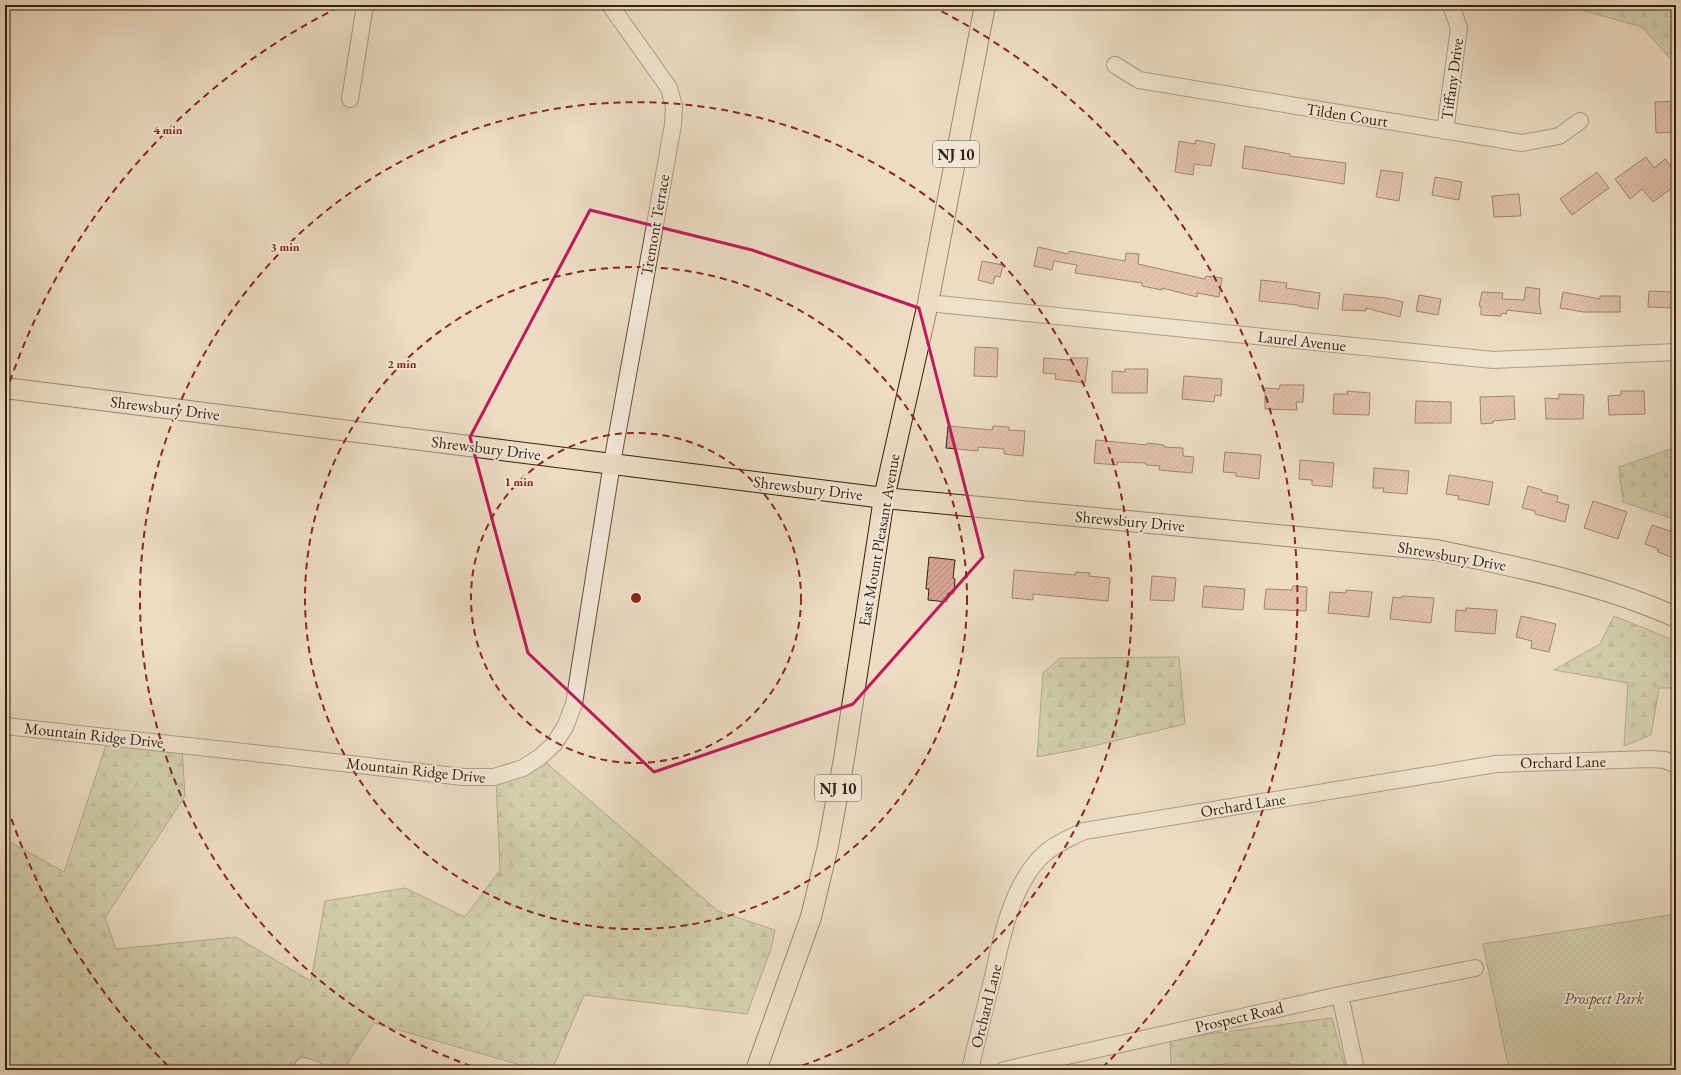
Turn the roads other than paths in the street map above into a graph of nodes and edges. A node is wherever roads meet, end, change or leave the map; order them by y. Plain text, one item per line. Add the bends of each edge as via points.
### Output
1 (365, 5) edge
2 (610, 5) edge
3 (985, 5) edge
4 (1451, 5) edge
5 (1115, 65) dead end
6 (350, 99) dead end
7 (1580, 121) dead end
8 (1445, 131) junction
9 (928, 303) junction
10 (1676, 352) edge
11 (5, 388) edge
12 (612, 463) junction
13 (884, 498) junction
14 (1676, 617) edge
15 (5, 726) edge
16 (1676, 765) edge
17 (1475, 968) dead end
18 (1340, 995) junction
19 (301, 1070) edge
20 (316, 1070) edge
21 (756, 1070) edge
22 (970, 1070) edge
23 (1004, 1070) edge
24 (1356, 1070) edge

1 - 6 street
2 - 12 street, Tremont Terrace via 669,88 674,106 673,125
3 - 9 main road, East Mount Pleasant Avenue / NJ 10
4 - 8 street, Tiffany Drive via 1459,28
5 - 8 street, Tilden Court via 1139,80
7 - 8 street, Tilden Court via 1559,136 1522,143
9 - 10 street, Laurel Avenue via 1492,360
9 - 13 main road, East Mount Pleasant Avenue / NJ 10
11 - 12 main road, Shrewsbury Drive
12 - 13 main road, Shrewsbury Drive
12 - 15 street, Mountain Ridge Drive via 574,704 566,727 554,744 523,768 494,777 463,777
13 - 14 main road, Shrewsbury Drive via 1436,550 1506,564 1612,593
13 - 21 main road, East Mount Pleasant Avenue / NJ 10 via 828,846 811,917
16 - 22 street, Orchard Lane via 1665,760 1651,759 1496,764 1084,831 1060,842 1043,855 1020,889 1004,929
17 - 18 street, Prospect Road
18 - 23 street, Prospect Road
18 - 24 street
19 - 20 street via 303,1066

